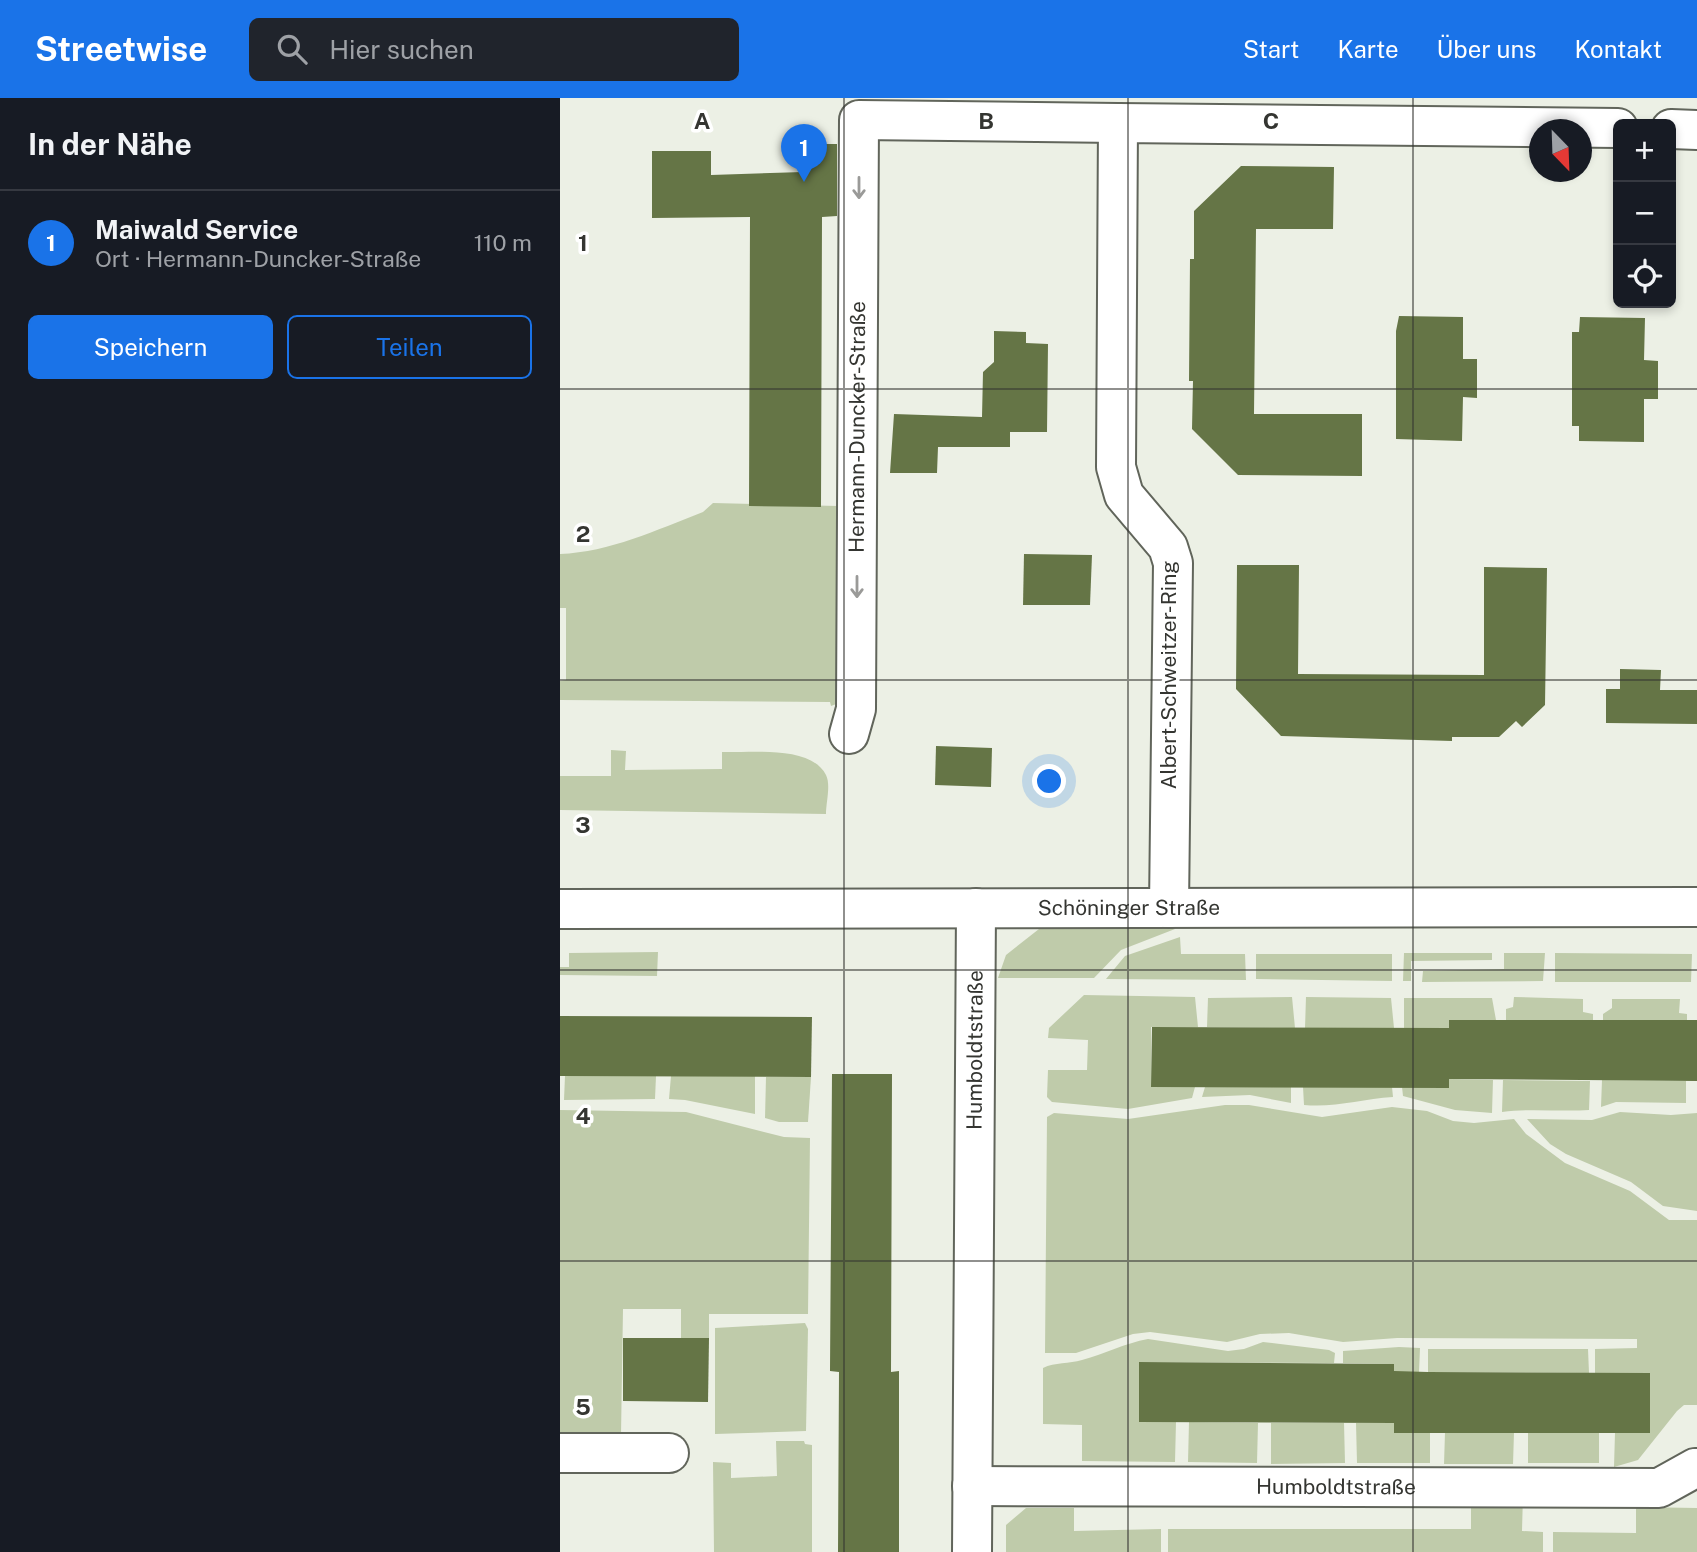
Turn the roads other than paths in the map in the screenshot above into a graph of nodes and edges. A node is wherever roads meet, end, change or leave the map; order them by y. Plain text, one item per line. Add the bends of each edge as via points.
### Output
1 (1118, 123) junction
2 (1613, 128) edge
3 (1676, 129) edge
4 (1697, 130) edge
5 (849, 734) dead end
6 (1697, 907) edge
7 (976, 908) junction
8 (1169, 908) junction
9 (560, 909) edge
10 (560, 1453) edge
11 (669, 1453) dead end
12 (1695, 1468) dead end
13 (972, 1486) junction
14 (972, 1552) edge

1 - 2 street
1 -> 5 street, Hermann-Duncker-Straße via 859,120 856,709
1 - 8 street, Albert-Schweitzer-Ring via 1116,467 1124,495 1168,547 1173,564
3 - 4 street
6 - 8 street, Schöninger Straße
7 - 8 street, Schöninger Straße
7 - 9 street, Schöninger Straße
7 - 13 street, Humboldtstraße
10 - 11 street
12 - 13 street, Humboldtstraße via 1659,1488
13 - 14 street, Humboldtstraße

